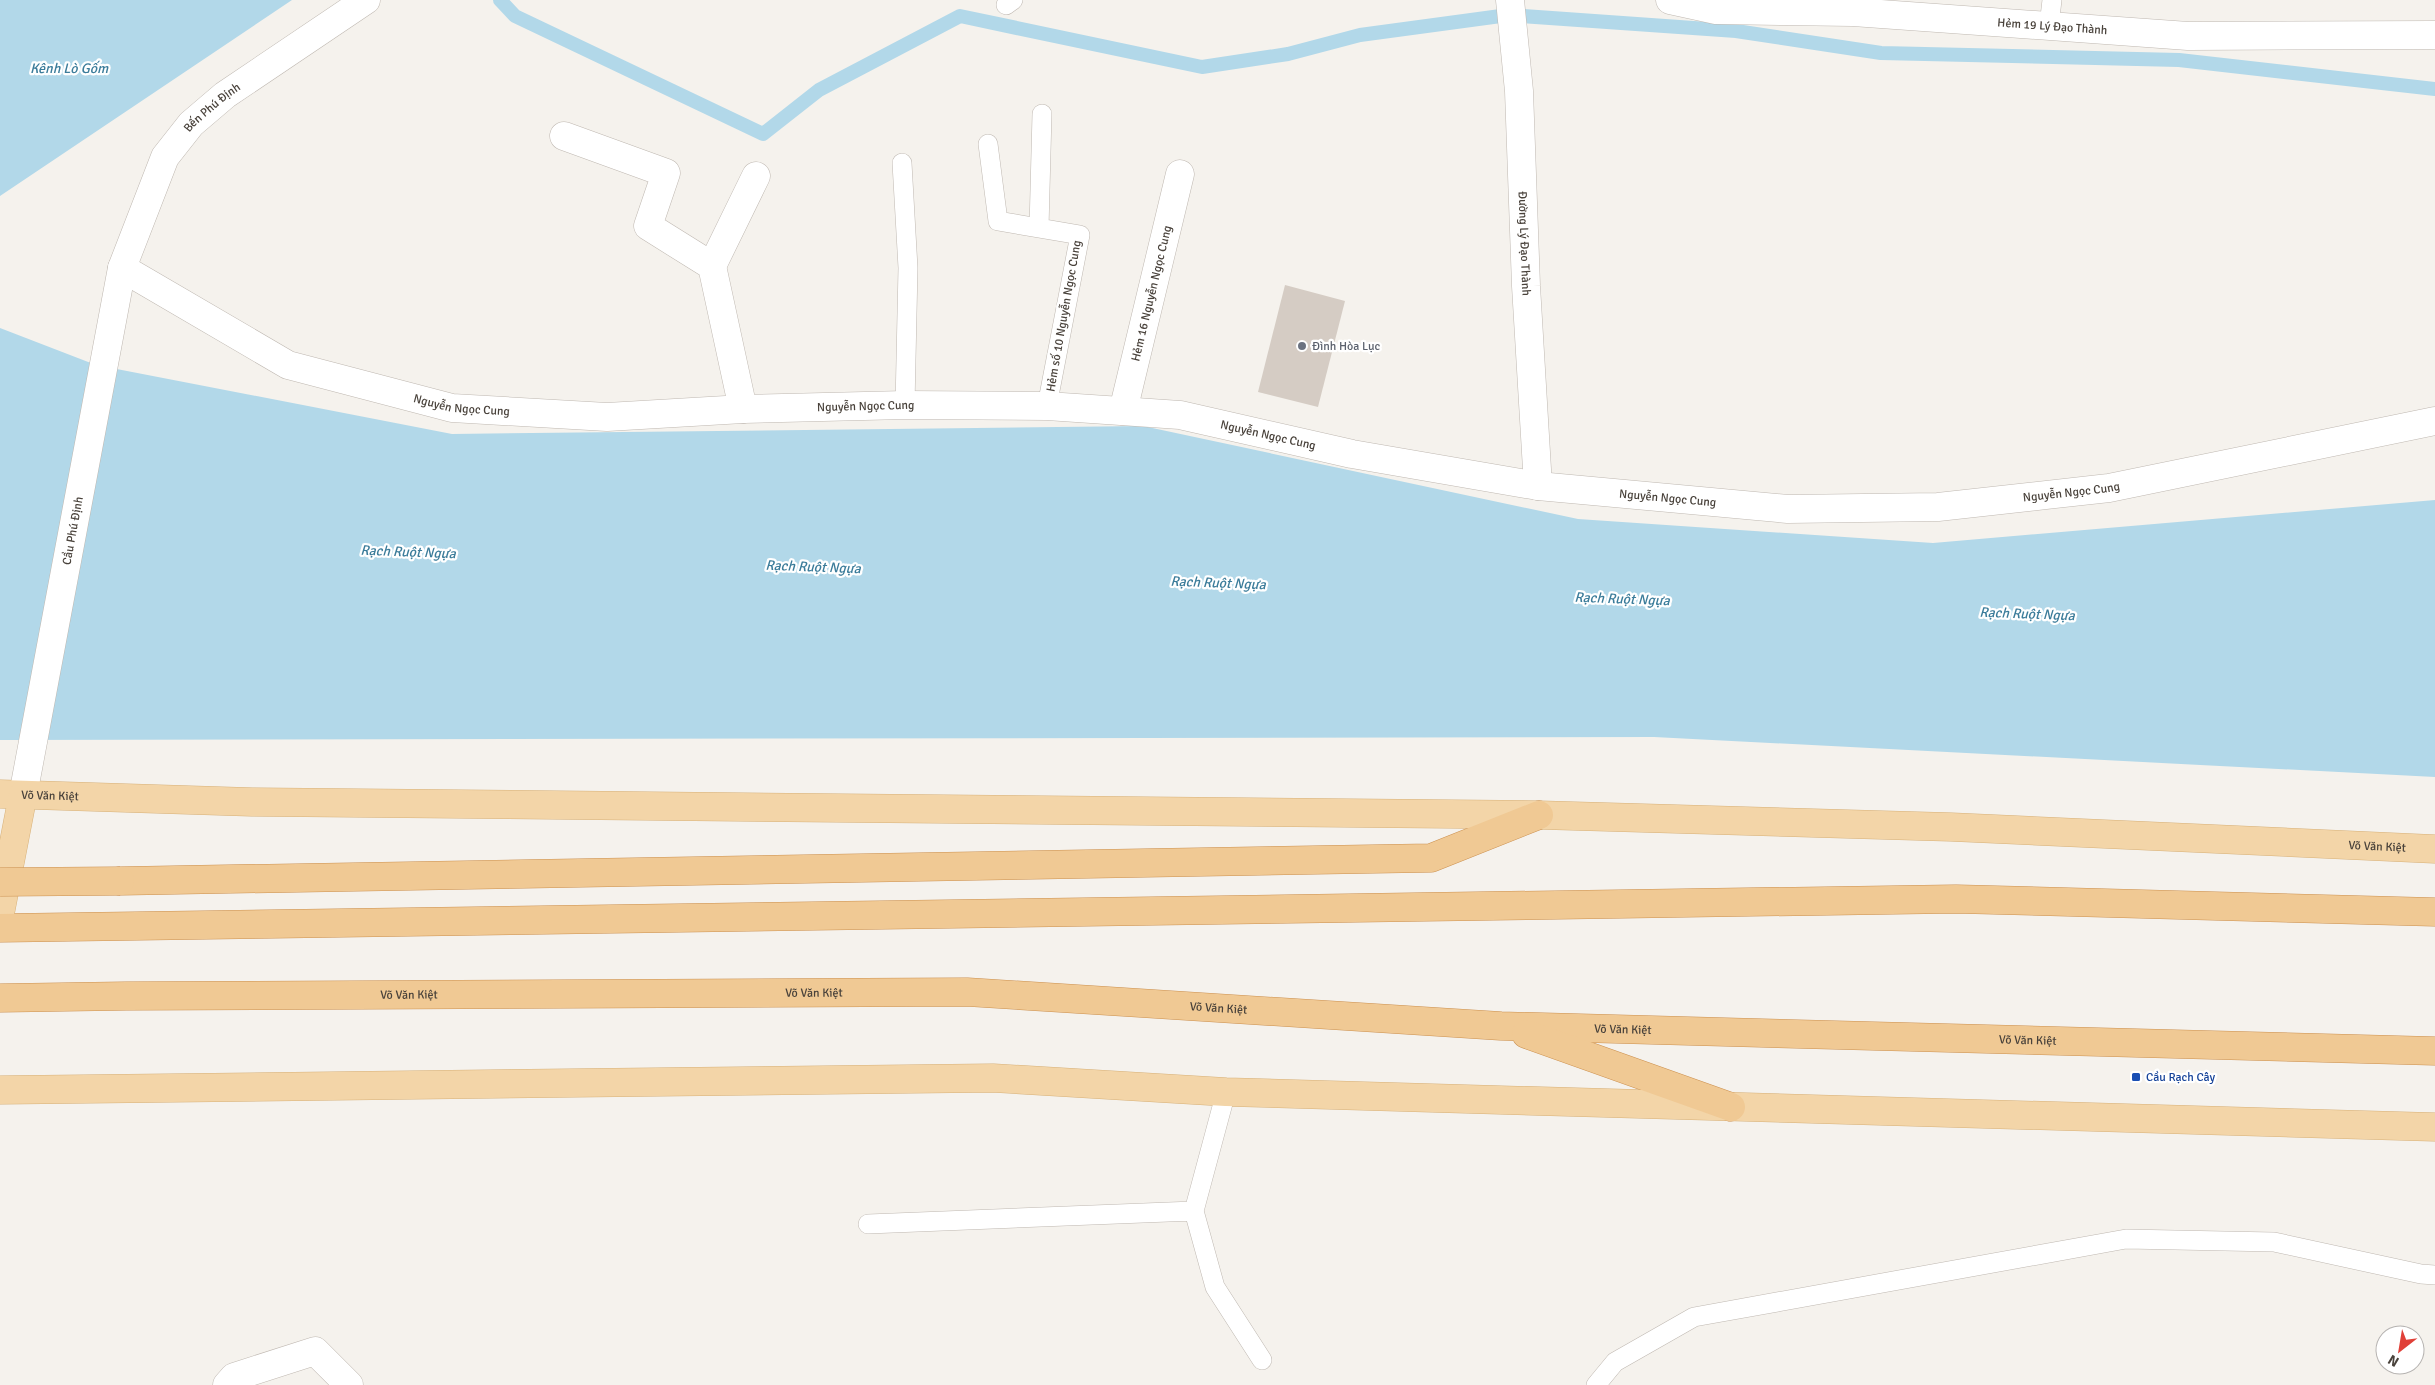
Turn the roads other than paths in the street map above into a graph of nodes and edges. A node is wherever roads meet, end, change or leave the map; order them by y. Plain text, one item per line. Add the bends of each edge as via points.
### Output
1 (1510, 0) edge
2 (1670, 0) edge
3 (358, 5) edge
4 (1717, 5) edge
5 (2050, 13) edge
6 (2435, 35) edge
7 (1042, 114) dead end
8 (564, 136) dead end
9 (988, 144) dead end
10 (902, 163) dead end
11 (1180, 174) dead end
12 (756, 176) dead end
13 (1039, 228) junction
14 (712, 266) junction
15 (122, 268) junction
16 (905, 405) junction
17 (1048, 406) junction
18 (743, 409) junction
19 (1123, 411) junction
20 (2435, 421) edge
21 (1538, 486) junction
22 (12, 795) edge
23 (1539, 815) junction
24 (2435, 848) edge
25 (0, 882) edge
26 (2435, 912) edge
27 (0, 914) edge
28 (0, 928) edge
29 (0, 998) edge
30 (1500, 1026) junction
31 (2435, 1051) edge
32 (0, 1090) edge
33 (1226, 1092) junction
34 (1731, 1107) junction
35 (2435, 1127) edge
36 (1194, 1211) junction
37 (868, 1224) dead end
38 (2435, 1275) edge
39 (1262, 1360) dead end
40 (227, 1385) edge
41 (349, 1385) edge
42 (1596, 1385) edge

1 - 21 street, Đường Lý Đạo Thành via 1519,91
2 - 4 street, Hẻm 19 Lý Đạo Thành
3 - 15 street, Bến Phú Định via 225,95 191,124 165,157
4 - 5 street, Hẻm 19 Lý Đạo Thành via 1853,12
5 - 6 street, Hẻm 19 Lý Đạo Thành via 2188,36
7 - 13 lane
8 - 14 street via 666,173 648,226
9 - 13 lane, Hẻm số 10 Nguyễn Ngọc Cung via 998,221
10 - 16 lane via 908,268
11 - 19 street, Hẻm 16 Nguyễn Ngọc Cung
12 - 14 street
13 - 17 lane, Hẻm số 10 Nguyễn Ngọc Cung via 1080,235
14 - 18 street
15 - 18 street, Nguyễn Ngọc Cung via 288,365 452,408 607,417
15 - 22 street, Cầu Phú Định via 30,756
16 - 17 street, Nguyễn Ngọc Cung
16 - 18 street, Nguyễn Ngọc Cung
17 - 19 street, Nguyễn Ngọc Cung
19 - 21 street, Nguyễn Ngọc Cung via 1180,415 1352,454
20 - 21 street, Nguyễn Ngọc Cung via 2109,488 1938,507 1788,509
22 - 23 main road, Võ Văn Kiệt via 252,802
22 - 27 main road
23 - 24 main road, Võ Văn Kiệt via 1941,827
23 - 25 highway, Võ Văn Kiệt, bridge via 1430,858
26 - 28 highway via 1956,899
29 - 30 highway, Võ Văn Kiệt via 967,992
30 - 31 highway, Võ Văn Kiệt
30 - 34 highway
32 - 33 main road via 993,1078
33 - 34 main road
33 - 36 lane
34 - 35 main road
36 - 37 lane
36 - 39 lane via 1214,1287
38 - 42 lane via 2274,1242 2126,1239 1694,1317 1615,1362
40 - 41 street via 234,1377 315,1351

